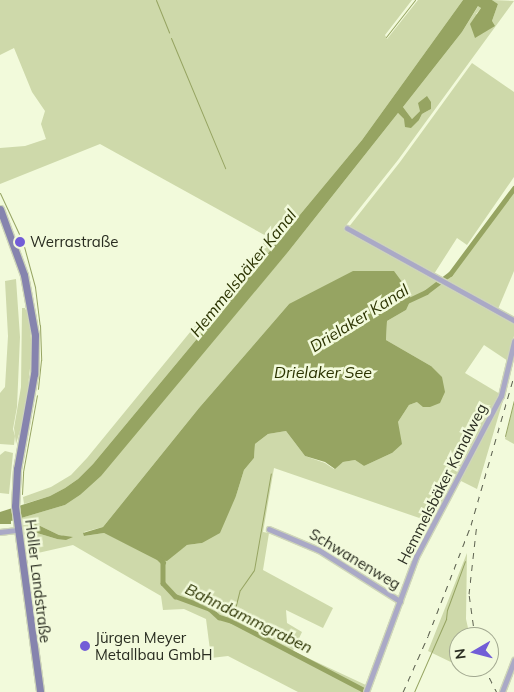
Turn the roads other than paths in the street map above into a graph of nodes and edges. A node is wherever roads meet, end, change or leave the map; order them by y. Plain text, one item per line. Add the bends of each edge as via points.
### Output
1 (0, 209) edge
2 (347, 228) dead end
3 (514, 320) edge
4 (514, 342) edge
5 (269, 529) dead end
6 (17, 530) junction
7 (0, 532) edge
8 (400, 601) junction
9 (514, 660) edge
10 (40, 692) edge
11 (366, 692) edge
12 (502, 692) edge

1 - 6 main road, Holler Landstraße via 24,276 35,335 34,374 17,469
2 - 3 street
4 - 8 street, Hemmelsbäker Kanalweg via 501,396 416,557
5 - 8 street, Schwanenweg via 319,550
6 - 7 street
6 - 10 main road, Holler Landstraße
8 - 11 street, Hemmelsbäker Kanalweg
9 - 12 street

